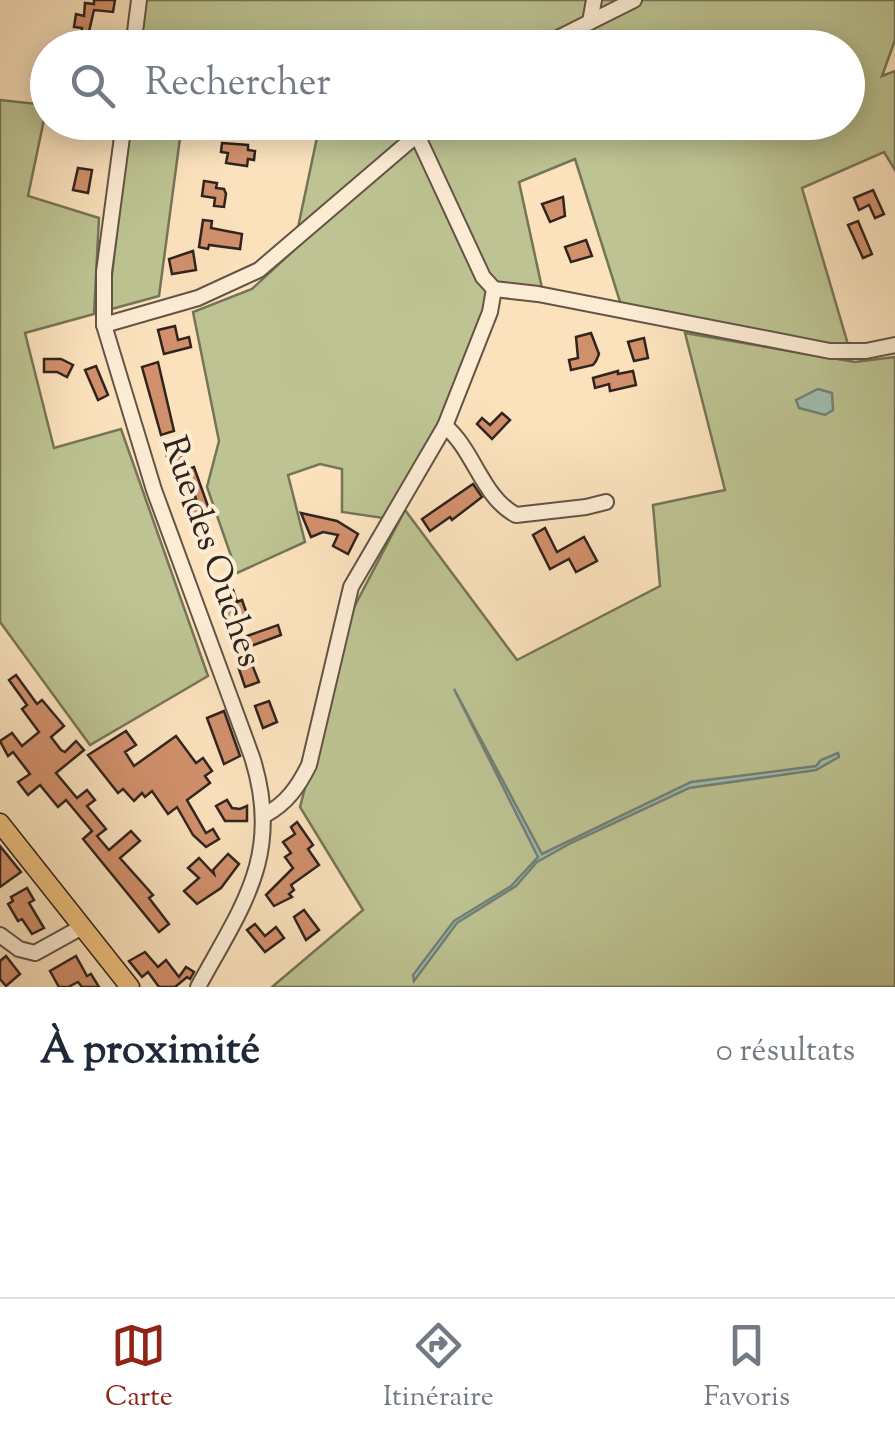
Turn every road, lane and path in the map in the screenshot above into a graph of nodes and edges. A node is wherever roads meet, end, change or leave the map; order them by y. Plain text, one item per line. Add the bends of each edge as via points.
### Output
1 (139, 0) edge
2 (594, 0) edge
3 (634, 0) edge
4 (590, 22) junction
5 (135, 30) edge
6 (574, 30) edge
7 (122, 140) edge
8 (414, 140) edge
9 (419, 140) edge
10 (494, 289) junction
11 (104, 325) junction
12 (895, 345) edge
13 (445, 426) junction
14 (606, 502) dead end
15 (265, 815) junction
16 (0, 824) edge
17 (82, 927) junction
18 (0, 935) edge
19 (130, 987) edge
20 (198, 987) edge

1 - 5 street
2 - 4 street
3 - 4 street
4 - 6 street
7 - 11 street, Rue des Ouches via 104,272
8 - 11 street via 259,270 198,298
9 - 10 street
10 - 12 street via 830,351
10 - 13 street
11 - 15 street, Rue des Ouches via 154,490 252,757
13 - 14 street via 498,502 516,515
13 - 15 street via 350,588 309,765 280,808
15 - 20 street, Rue des Ouches via 243,906
16 - 17 main road
17 - 18 street via 35,953
17 - 19 main road

